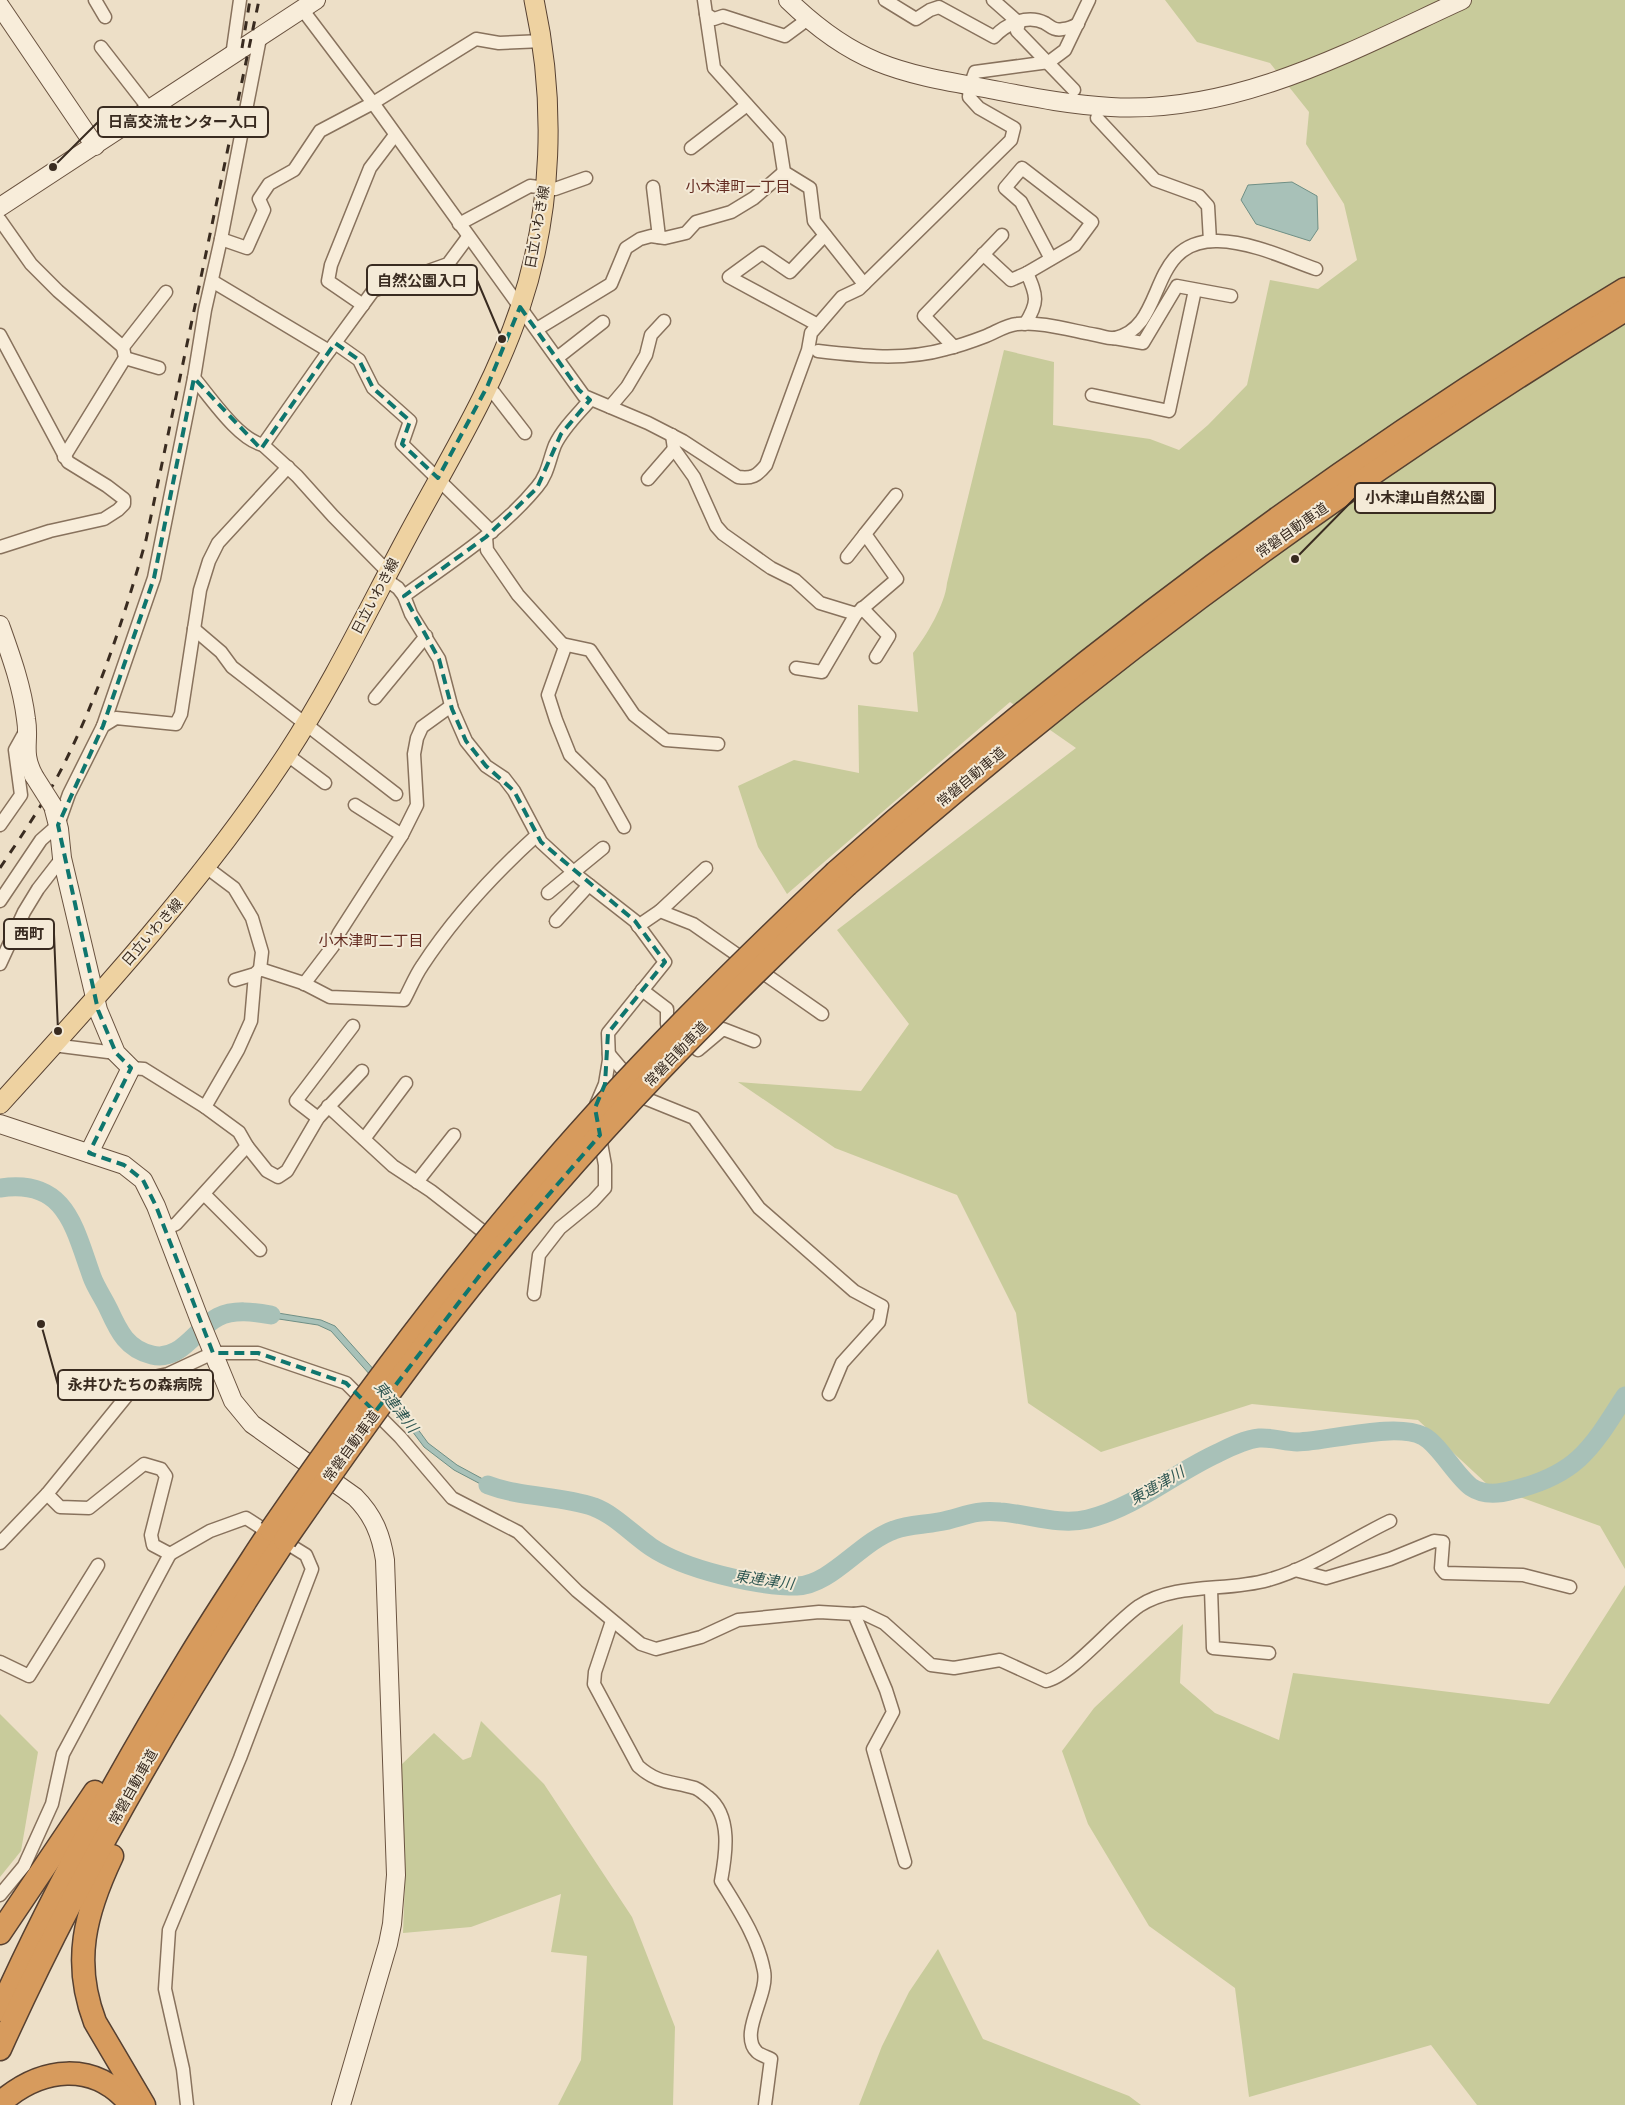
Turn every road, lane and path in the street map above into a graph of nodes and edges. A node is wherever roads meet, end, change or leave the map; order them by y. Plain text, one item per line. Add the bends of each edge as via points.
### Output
1 (95, 0) edge
2 (240, 0) edge
3 (534, 0) edge
4 (704, 0) edge
5 (788, 0) edge
6 (795, 0) edge
7 (885, 0) edge
8 (993, 0) edge
9 (1089, 0) edge
10 (1462, 0) edge
11 (309, 5) edge
12 (0, 6) edge
13 (706, 14) junction
14 (105, 17) dead end
15 (808, 19) junction
16 (1018, 22) junction
17 (1078, 24) junction
18 (260, 38) junction
19 (543, 41) junction
20 (101, 47) dead end
21 (232, 56) junction
22 (1049, 62) junction
23 (970, 86) junction
24 (1074, 90) dead end
25 (373, 103) junction
26 (746, 104) junction
27 (150, 110) junction
28 (1097, 118) dead end
29 (396, 135) junction
30 (95, 146) junction
31 (691, 148) dead end
32 (784, 172) junction
33 (586, 178) dead end
34 (653, 187) dead end
35 (545, 188) junction
36 (0, 207) edge
37 (0, 220) edge
38 (459, 224) junction
39 (825, 235) junction
40 (1002, 235) dead end
41 (468, 237) junction
42 (659, 238) junction
43 (221, 239) junction
44 (1210, 241) junction
45 (983, 254) junction
46 (1051, 259) junction
47 (1316, 269) dead end
48 (1027, 272) junction
49 (212, 280) junction
50 (864, 284) junction
51 (1625, 288) edge
52 (1195, 290) junction
53 (166, 292) dead end
54 (1231, 296) dead end
55 (363, 306) junction
56 (520, 307) junction
57 (1625, 310) edge
58 (664, 321) dead end
59 (603, 322) dead end
60 (1025, 324) junction
61 (1585, 324) junction
62 (818, 325) junction
63 (537, 329) junction
64 (0, 335) edge
65 (1114, 338) junction
66 (332, 347) junction
67 (954, 347) junction
68 (818, 351) dead end
69 (124, 353) junction
70 (557, 358) junction
71 (159, 368) dead end
72 (194, 378) junction
73 (486, 387) junction
74 (1092, 395) dead end
75 (590, 400) junction
76 (610, 407) junction
77 (525, 433) dead end
78 (672, 435) junction
79 (263, 445) junction
80 (674, 449) junction
81 (64, 457) junction
82 (288, 467) junction
83 (438, 478) junction
84 (648, 478) dead end
85 (896, 495) dead end
86 (489, 534) junction
87 (865, 534) junction
88 (0, 547) edge
89 (847, 558) dead end
90 (386, 575) junction
91 (404, 596) junction
92 (859, 611) junction
93 (0, 625) edge
94 (194, 629) junction
95 (426, 636) junction
96 (562, 644) junction
97 (876, 657) dead end
98 (796, 668) dead end
99 (374, 698) dead end
100 (451, 706) junction
101 (306, 723) junction
102 (103, 726) junction
103 (26, 731) junction
104 (718, 744) dead end
105 (286, 754) junction
106 (325, 783) dead end
107 (396, 794) dead end
108 (355, 805) dead end
109 (0, 825) edge
110 (58, 825) junction
111 (624, 827) dead end
112 (402, 835) junction
113 (537, 835) junction
114 (603, 848) dead end
115 (62, 858) junction
116 (206, 867) junction
117 (706, 868) dead end
118 (575, 873) junction
119 (589, 885) junction
120 (548, 893) dead end
121 (0, 901) edge
122 (660, 911) junction
123 (556, 921) dead end
124 (638, 926) junction
125 (0, 964) edge
126 (258, 971) junction
127 (235, 980) dead end
128 (304, 984) junction
129 (642, 990) junction
130 (95, 997) junction
131 (822, 1014) dead end
132 (353, 1026) dead end
133 (754, 1041) dead end
134 (53, 1045) junction
135 (116, 1053) junction
136 (609, 1054) junction
137 (131, 1068) junction
138 (362, 1071) dead end
139 (406, 1083) dead end
140 (0, 1104) edge
141 (328, 1106) junction
142 (205, 1107) junction
143 (318, 1118) junction
144 (0, 1124) edge
145 (454, 1135) dead end
146 (364, 1139) junction
147 (247, 1146) junction
148 (89, 1153) junction
149 (417, 1182) junction
150 (204, 1194) junction
151 (165, 1229) junction
152 (485, 1233) dead end
153 (260, 1250) dead end
154 (534, 1294) dead end
155 (212, 1349) junction
156 (828, 1394) dead end
157 (47, 1494) junction
158 (1390, 1521) dead end
159 (277, 1536) junction
160 (0, 1543) edge
161 (170, 1554) junction
162 (98, 1565) dead end
163 (1295, 1570) junction
164 (1570, 1587) dead end
165 (1211, 1589) junction
166 (222, 1606) junction
167 (854, 1614) junction
168 (612, 1621) junction
169 (1269, 1653) dead end
170 (0, 1662) edge
171 (202, 1669) junction
172 (905, 1862) dead end
173 (0, 1895) edge
174 (0, 1933) edge
175 (0, 2010) edge
176 (0, 2049) edge
177 (0, 2103) edge
178 (131, 2105) edge
179 (144, 2105) edge
180 (187, 2105) edge
181 (342, 2105) edge
182 (766, 2105) edge

1 - 14 street
2 - 21 street
3 - 19 main road, 日立いわき線
4 - 13 street
5 - 15 street
6 - 15 street
7 - 16 street via 916,18 940,7 994,37
8 - 16 street
9 - 17 street
10 - 23 street via 1309,70 1268,85 1187,103 1112,108
11 - 18 street
11 - 25 street
12 - 30 street
13 - 15 street via 714,19 723,16 785,36
13 - 26 street via 714,68
15 - 23 street via 842,44 887,67
16 - 17 street via 1035,20 1052,29 1063,30
16 - 22 street via 1017,31
17 - 22 street via 1065,50
18 - 21 street
18 - 43 street
19 - 25 street via 499,43 476,39
19 - 35 main road, 日立いわき線 via 548,121
20 - 27 street
21 - 27 street
22 - 23 street via 975,72
22 - 24 street
23 - 50 street via 969,98 978,108 1014,128 1011,140
25 - 29 street
25 - 43 street via 320,131 294,170 269,184 259,199 264,210 247,248
26 - 31 street
26 - 32 street via 778,140
27 - 30 street
28 - 44 street via 1155,180 1199,196 1208,206
29 - 38 street
29 - 55 street via 370,168 331,265 328,281
30 - 36 street
32 - 39 street via 810,188 814,221
32 - 42 street via 754,198 731,212 696,222 686,234
33 - 35 street via 555,189
34 - 42 street
35 - 38 street via 530,186
35 - 56 main road, 日立いわき線 via 534,254
37 - 69 street via 31,264
38 - 41 street
39 - 50 street
39 - 62 street via 790,272 762,253 729,277
40 - 45 street
41 - 55 street via 448,264 374,291
41 - 56 street
42 - 63 street via 640,239 626,248 611,284
43 - 49 street
44 - 47 street via 1258,248
44 - 65 street via 1188,247 1179,254 1162,276 1145,318 1127,333
45 - 48 street via 1011,280
45 - 67 street via 924,316
46 - 46 street via 1075,245 1092,222 1022,168 1005,188 1021,202
46 - 48 street
48 - 60 street via 1034,289 1035,308
49 - 66 street
49 - 72 street
50 - 62 street via 842,297
51 - 61 highway, 常磐自動車道
52 - 54 street
52 - 65 street via 1177,286 1143,343
52 - 74 street via 1169,411
53 - 69 street
55 - 66 street
56 - 63 street
56 - 73 main road, 日立いわき線
57 - 61 highway, 常磐自動車道
58 - 76 street via 651,335 646,355 627,387
59 - 70 street
60 - 65 street
60 - 67 street via 1005,327
61 - 159 highway, 常磐自動車道, bridge via 1470,385 1183,586 909,807 842,878 750,954 646,1060 547,1168 469,1262 334,1439
62 - 78 street via 811,333 808,350 769,456 758,475 748,479 738,477
63 - 70 street
64 - 81 street
66 - 79 street
66 - 83 street via 359,360 373,388 410,421 402,444
67 - 68 street via 897,357
69 - 71 street
69 - 81 street
70 - 75 street
72 - 79 street via 233,424 254,443
72 - 102 street via 154,578
73 - 77 street
73 - 83 main road, 日立いわき線
75 - 76 street
75 - 86 street via 561,434 546,476 537,488
76 - 78 street
78 - 80 street
79 - 82 street
80 - 84 street
80 - 92 street via 694,477 716,526 723,534 794,580 820,603
81 - 88 street via 107,486 124,500 124,504 104,519
82 - 90 street
82 - 94 street via 218,543 200,590
83 - 86 street
83 - 90 main road, 日立いわき線
85 - 87 street
86 - 91 street
86 - 96 street via 487,550 518,595
87 - 89 street
87 - 92 street via 897,579
90 - 91 street
90 - 101 main road, 日立いわき線
91 - 95 street via 411,614
92 - 97 street via 889,636
92 - 98 street via 822,672
93 - 103 street via 18,674
94 - 101 street via 221,652 232,667
94 - 102 street via 181,714 176,724 116,718
95 - 99 street
95 - 100 street via 439,659
96 - 104 street via 590,650 634,715 666,740
96 - 111 street via 566,647 548,695 556,720 570,755 600,784
100 - 112 street via 422,727 417,738 414,754 417,805
100 - 113 street via 466,741 486,766 504,778 514,791
101 - 105 main road, 日立いわき線
101 - 107 street
102 - 110 street via 69,794
103 - 109 street via 16,750 21,794
103 - 110 street, bridge via 28,764 53,806
105 - 106 street
105 - 116 main road, 日立いわき線
108 - 112 street
110 - 115 street
110 - 121 street via 41,840
112 - 128 street via 333,946
113 - 118 street
113 - 128 street via 503,866 452,925 421,966 404,1000 330,997
114 - 118 street
115 - 125 street via 24,912
115 - 130 street
116 - 126 street via 234,888 252,918 262,952
116 - 130 main road, 日立いわき線
117 - 122 street
118 - 119 street
118 - 120 street
119 - 123 street
119 - 124 street
122 - 124 street
122 - 131 street via 693,924
124 - 129 street via 665,962
126 - 127 street
126 - 128 street
126 - 142 street via 251,1021
129 - 133 street via 667,1009 667,1024 698,1050 724,1029
129 - 136 street via 608,1033
130 - 134 main road, 日立いわき線
130 - 135 street via 102,1024
132 - 143 street via 296,1101
134 - 135 street
134 - 140 main road, 日立いわき線
135 - 137 street
136 - 154 street via 605,1084 595,1108 605,1165 604,1188 560,1228 539,1255
136 - 156 street via 647,1099 694,1118 759,1208 854,1291 882,1306 879,1322 842,1363
137 - 142 street via 144,1069
137 - 148 street
138 - 141 street
139 - 146 street
141 - 143 street
141 - 146 street
142 - 147 street via 239,1132
143 - 147 street via 287,1171 278,1177 267,1171
144 - 148 street
145 - 149 street
146 - 149 street via 393,1166
147 - 150 street
148 - 151 street via 124,1166 142,1180
149 - 152 street
150 - 151 street via 176,1224
150 - 153 street
151 - 155 street
155 - 157 street via 168,1374 149,1378 134,1387
155 - 168 street via 258,1353 346,1383 400,1436 452,1498 518,1532
155 - 181 street via 226,1388 242,1413 252,1424 354,1497 374,1520 383,1545 396,1875 388,1944
157 - 160 street
157 - 161 street via 60,1507 89,1508 144,1464 160,1469 166,1476 150,1535 153,1545
158 - 163 street
159 - 161 street via 246,1518 210,1531
159 - 166 highway, 常磐自動車道
159 - 171 highway, 常磐自動車道
159 - 180 street via 306,1555 312,1569 240,1758 169,1930 165,1989 183,2069
161 - 173 street via 63,1754 52,1804 24,1866
162 - 170 street via 30,1676
163 - 164 street via 1326,1578 1390,1559 1434,1541 1443,1542 1441,1568 1445,1573 1523,1575
163 - 165 street via 1252,1584
165 - 167 street via 1169,1592 1153,1598 1124,1617 1071,1667 1046,1681 1000,1660 954,1668 931,1665 884,1623 864,1613
165 - 169 street via 1213,1648
166 - 174 highway via 182,1654 87,1806
166 - 175 highway, 常磐自動車道 via 112,1790 44,1918
167 - 168 street via 819,1612 738,1620 701,1637 656,1649 641,1644
167 - 172 street via 893,1712 873,1749
168 - 182 street via 594,1684 638,1766 662,1781 698,1789 716,1804 724,1823 725,1860 721,1881 749,1928 765,1972 765,1988 753,2020 750,2041 757,2052 771,2059
171 - 176 highway, 常磐自動車道 via 110,1829
171 - 179 highway via 100,1882 85,1928 82,1961 90,2009 103,2038
177 - 178 highway via 47,2076 74,2073 106,2084

